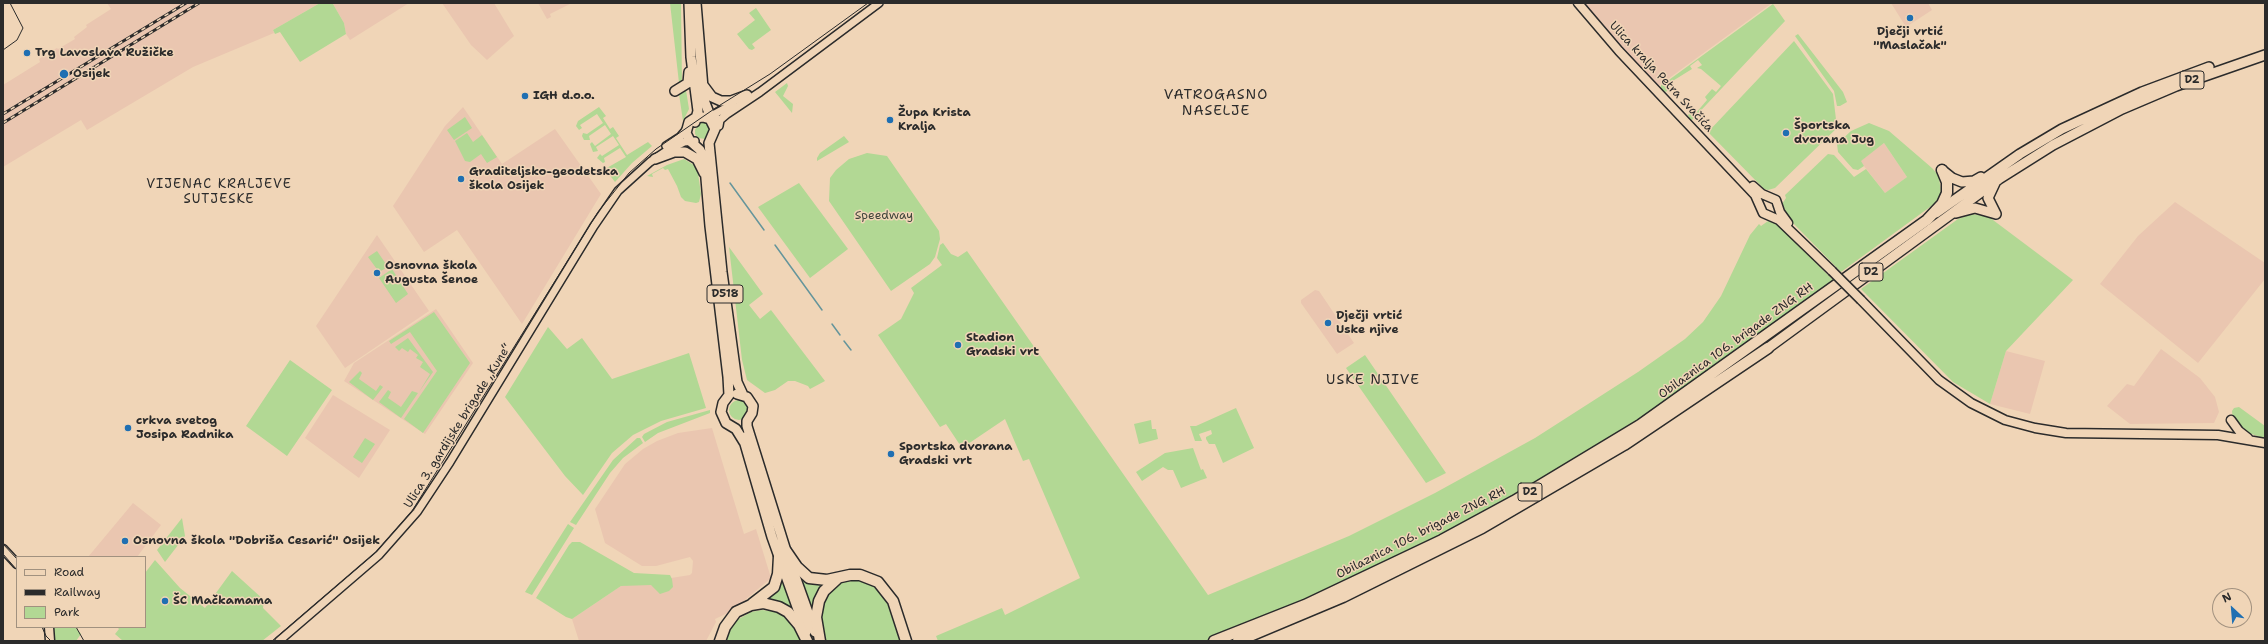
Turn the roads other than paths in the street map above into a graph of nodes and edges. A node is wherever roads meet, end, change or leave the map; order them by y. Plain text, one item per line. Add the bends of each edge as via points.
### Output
1 (688, 3) edge
2 (696, 3) edge
3 (880, 3) edge
4 (1578, 3) edge
5 (2265, 55) edge
6 (691, 57) junction
7 (702, 82) junction
8 (768, 85) junction
9 (674, 91) dead end
10 (748, 96) junction
11 (700, 101) junction
12 (710, 117) junction
13 (695, 119) junction
14 (718, 126) junction
15 (686, 130) junction
16 (712, 141) junction
17 (695, 142) junction
18 (1712, 149) junction
19 (655, 159) junction
20 (708, 159) junction
21 (2000, 168) junction
22 (1942, 170) joint
23 (706, 178) junction
24 (1999, 179) junction
25 (618, 192) junction
26 (1769, 197) junction
27 (1760, 205) junction
28 (1778, 206) junction
29 (1769, 215) junction
30 (1944, 218) junction
31 (1927, 220) junction
32 (1799, 237) junction
33 (1768, 348) joint
34 (732, 376) junction
35 (743, 395) junction
36 (730, 396) junction
37 (2231, 420) dead end
38 (749, 422) junction
39 (737, 424) junction
40 (748, 440) junction
41 (2254, 441) junction
42 (2265, 443) edge
43 (3, 548) edge
44 (782, 554) junction
45 (16, 563) edge
46 (838, 578) junction
47 (751, 605) junction
48 (49, 628) edge
49 (50, 641) edge
50 (279, 641) edge
51 (720, 641) edge
52 (808, 641) edge
53 (819, 641) edge
54 (906, 641) edge
55 (1214, 641) edge
56 (1238, 641) edge

1 - 6 main road, D518
2 - 7 main road, D518
3 - 8 street
4 - 18 main road, Ulica kralja Petra Svačića via 1619,51
5 - 21 main road, Obilaznica 106. brigade ZNG RH / D2 via 2205,69 2142,92 2062,129
5 - 24 main road, Obilaznica 106. brigade ZNG RH / D2 via 2208,74 2122,109 2053,145
6 - 9 main road via 688,65 688,83
6 - 11 main road, D518
7 - 10 main road via 712,97 721,101
7 - 11 main road, D518
8 - 10 street
8 - 14 street via 727,114
10 - 12 street
11 - 12 main road, D518
11 - 13 main road, D518
12 - 13 main road
12 - 14 main road, D518
12 - 16 main road, D518 via 715,129
13 - 15 main road, D518
13 - 17 main road, D518 via 691,129 691,136
14 - 16 main road, D518 via 718,132
15 - 17 main road, D518
15 - 25 street, Ulica 3. gardijske brigade „Kune“ via 638,167
16 - 17 main road
16 - 20 main road, D518
17 - 19 street, Ulica 3. gardijske brigade „Kune“ via 675,146
17 - 20 main road, D518 via 704,150
18 - 26 main road, Ulica kralja Petra Svačića via 1762,194
18 - 27 main road, Ulica kralja Petra Svačića via 1755,195
19 - 23 main road via 674,152 686,152 696,159
19 - 25 street, Ulica 3. gardijske brigade „Kune“
20 - 23 main road, D518
20 - 34 main road, D518
21 - 22 main road via 1968,182 1957,180
21 - 31 main road, Obilaznica 106. brigade ZNG RH / D2
22 - 31 highway via 1947,193 1942,204
23 - 34 main road, D518 via 710,226
24 - 30 main road, Obilaznica 106. brigade ZNG RH / D2
24 - 30 main road via 1992,187 1988,198 1996,214 1970,208
25 - 50 street, Ulica 3. gardijske brigade „Kune“ via 598,220 417,512 380,555
26 - 27 main road via 1762,199
26 - 28 main road via 1776,200
27 - 29 main road via 1762,213
28 - 29 main road via 1775,213
28 - 32 main road via 1781,214
29 - 32 main road
30 - 33 main road, Obilaznica 106. brigade ZNG RH / D2
31 - 55 highway, Obilaznica 106. brigade ZNG RH / D2 via 1640,425 1542,485 1392,565 1305,605
32 - 41 main road, bridge via 1939,380 1971,403 2005,420 2066,433 2218,436
33 - 56 highway, Obilaznica 106. brigade ZNG RH / D2 via 1624,446 1482,528 1356,591
34 - 35 main road, D518
34 - 36 main road, D518
34 - 38 main road, D518 via 756,401 757,411
35 - 36 main road
35 - 38 main road, D518 via 750,399 753,406
36 - 39 main road, D518 via 726,411 729,419
36 - 40 main road, D518 via 722,405 722,415 726,423
37 - 41 main road via 2239,431
38 - 39 main road
38 - 40 main road, D518
39 - 40 main road, D518
40 - 44 main road, D518
41 - 42 main road
43 - 45 main road
44 - 46 highway via 809,578 817,581
44 - 47 highway via 774,587
44 - 52 main road, D518
44 - 53 main road, D518
46 - 53 highway via 827,588 819,601 816,617
46 - 54 highway via 860,575 878,582 893,601
47 - 51 highway via 736,612 722,632
47 - 52 highway via 763,603 784,609 794,618
48 - 49 main road

